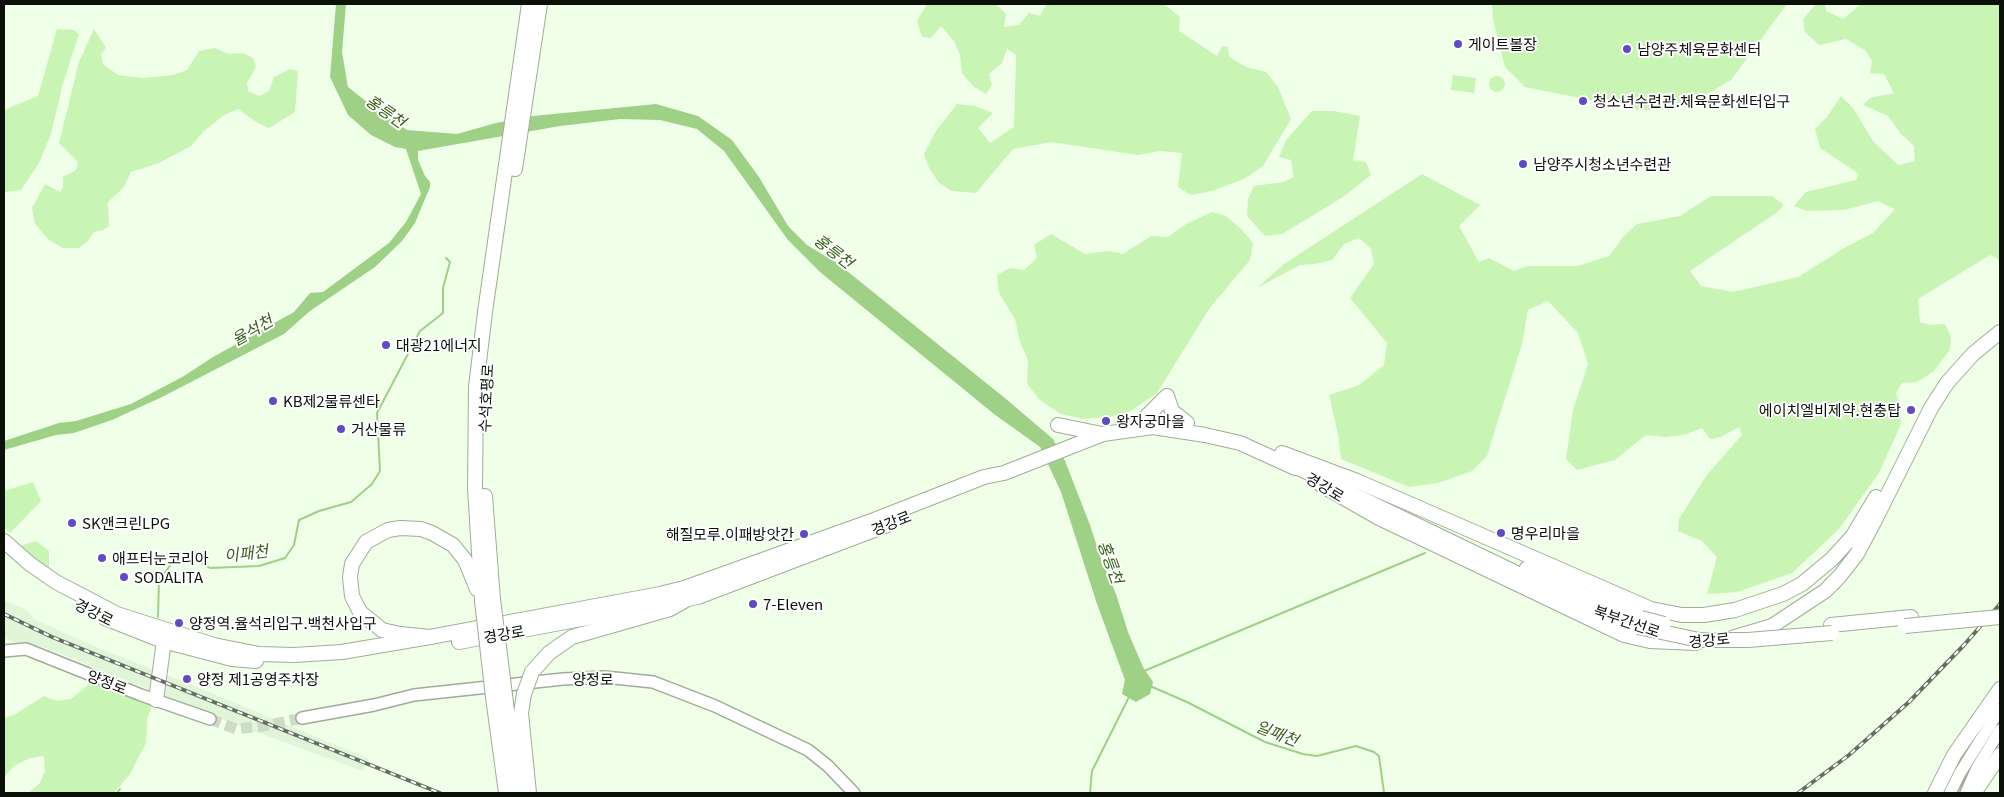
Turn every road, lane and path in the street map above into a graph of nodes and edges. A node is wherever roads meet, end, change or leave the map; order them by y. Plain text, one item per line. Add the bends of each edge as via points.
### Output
1 (529, 4) edge
2 (540, 4) edge
3 (524, 78) junction
4 (2000, 322) edge
5 (2000, 332) edge
6 (1187, 423) junction
7 (1058, 425) dead end
8 (1162, 428) junction
9 (1134, 429) junction
10 (1103, 434) junction
11 (1288, 459) junction
12 (1004, 473) junction
13 (4, 541) edge
14 (4, 552) edge
15 (1818, 571) junction
16 (1825, 591) junction
17 (1783, 594) junction
18 (487, 600) junction
19 (686, 600) junction
20 (1800, 609) junction
21 (2000, 609) edge
22 (2000, 617) edge
23 (1643, 618) junction
24 (1908, 622) junction
25 (164, 636) junction
26 (430, 637) junction
27 (1650, 641) junction
28 (4, 651) edge
29 (2000, 689) edge
30 (499, 696) junction
31 (156, 700) junction
32 (2000, 709) edge
33 (302, 718) tunnel mouth
34 (210, 719) tunnel mouth
35 (2000, 730) edge
36 (2000, 755) edge
37 (506, 793) edge
38 (517, 793) edge
39 (529, 793) edge
40 (854, 793) edge
41 (1935, 793) edge
42 (1950, 793) edge
43 (1966, 793) edge
44 (1974, 793) edge

1 - 3 main road, 수석호평로
2 - 3 main road, 수석호평로
3 - 18 main road, 수석호평로 via 484,321 475,420 475,488
4 - 15 main road, 경강로 via 1964,350 1944,373 1924,402 1871,509 1852,538
5 - 16 main road, 경강로 via 1973,354 1947,383 1931,408 1857,554
6 - 8 main road, 경강로
6 - 9 main road via 1172,411 1167,396
6 - 11 main road, 경강로 via 1236,434
7 - 10 main road
8 - 9 main road, 경강로
8 - 11 main road, 경강로 via 1240,443
9 - 10 main road, 경강로
10 - 12 main road, 경강로
11 - 23 main road, 경강로 via 1367,485
11 - 23 main road, 북부간선로 via 1589,608
11 - 27 main road, 경강로 via 1379,518 1624,635
12 - 19 main road, 경강로 via 992,482 869,532
12 - 26 main road, 경강로 via 984,477 684,588
13 - 25 main road, 경강로 via 56,582
14 - 25 main road, 경강로 via 38,579 88,610
15 - 16 main road via 1826,570 1830,575
15 - 17 main road, 경강로
16 - 20 main road, 경강로
17 - 20 main road via 1774,606 1777,613
17 - 23 main road, 경강로 via 1735,610
18 - 26 main road via 465,560 445,540 421,529 400,528 371,538 352,564 350,586 356,604 366,618 382,630
18 - 30 main road, 수석호평로, bridge
19 - 25 main road, 경강로 via 447,644 312,662 232,659
19 - 39 main road, bridge via 670,609 572,637 549,653 532,672 521,713
20 - 27 main road, 경강로 via 1772,626 1734,638 1694,643
21 - 24 main road, 북부간선로
22 - 24 main road, 북부간선로, bridge
23 - 24 main road, 북부간선로, bridge via 1699,640 1748,640
23 - 27 main road
25 - 26 main road, 경강로 via 259,654 294,655 342,652
25 - 31 main road
28 - 31 main road, 양정로 via 26,649
29 - 41 main road via 1954,755
30 - 37 main road, 수석호평로
30 - 38 main road, 수석호평로
31 - 34 main road, 양정로
32 - 42 main road
33 - 40 main road, 양정로 via 374,706 414,695 563,679 605,677 653,682 715,706 808,750
35 - 43 main road
36 - 44 main road

